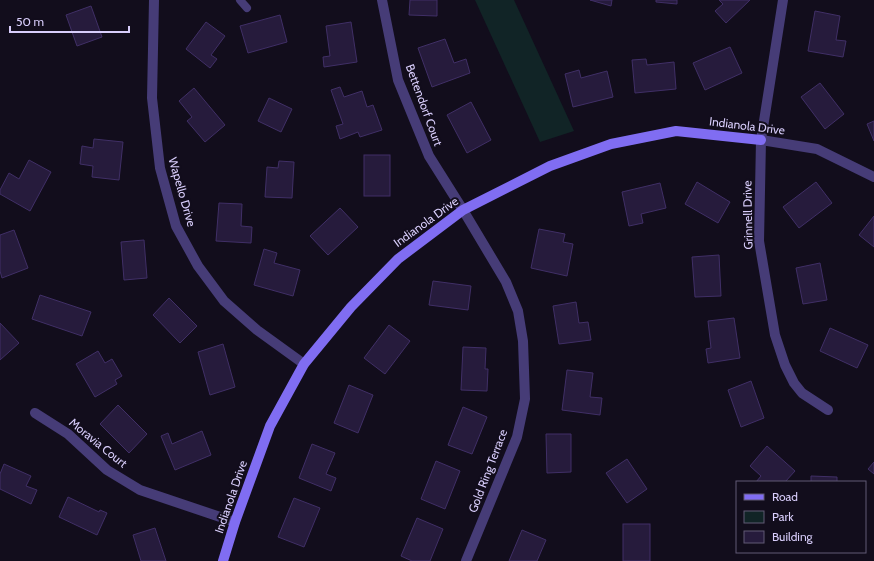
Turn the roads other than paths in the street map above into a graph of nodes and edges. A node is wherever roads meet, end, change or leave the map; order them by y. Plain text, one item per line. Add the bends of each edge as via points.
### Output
1 (154, 0) edge
2 (240, 0) edge
3 (382, 0) edge
4 (783, 0) edge
5 (247, 8) dead end
6 (761, 140) junction
7 (874, 177) edge
8 (463, 210) junction
9 (304, 364) junction
10 (828, 410) dead end
11 (35, 413) dead end
12 (235, 522) junction
13 (223, 561) edge
14 (466, 561) edge

1 - 9 street, Wapello Drive via 152,98 160,168 176,226 198,266 224,301 257,330
2 - 5 lane
3 - 8 street, Bettendorf Court via 398,80 429,156
4 - 6 street, Grinnell Drive
6 - 7 street, Indianola Drive via 817,149
6 - 8 street, Indianola Drive via 676,131 611,144 550,166
6 - 10 street, Grinnell Drive via 759,241 775,335 784,365 794,383 802,393
8 - 9 street, Indianola Drive via 398,258 350,307
8 - 14 street, Gold Ring Terrace via 506,282 518,312 523,341 525,399 517,437
9 - 12 street, Indianola Drive via 270,426
11 - 12 street, Moravia Court via 68,434 108,470 140,490
12 - 13 street, Indianola Drive

